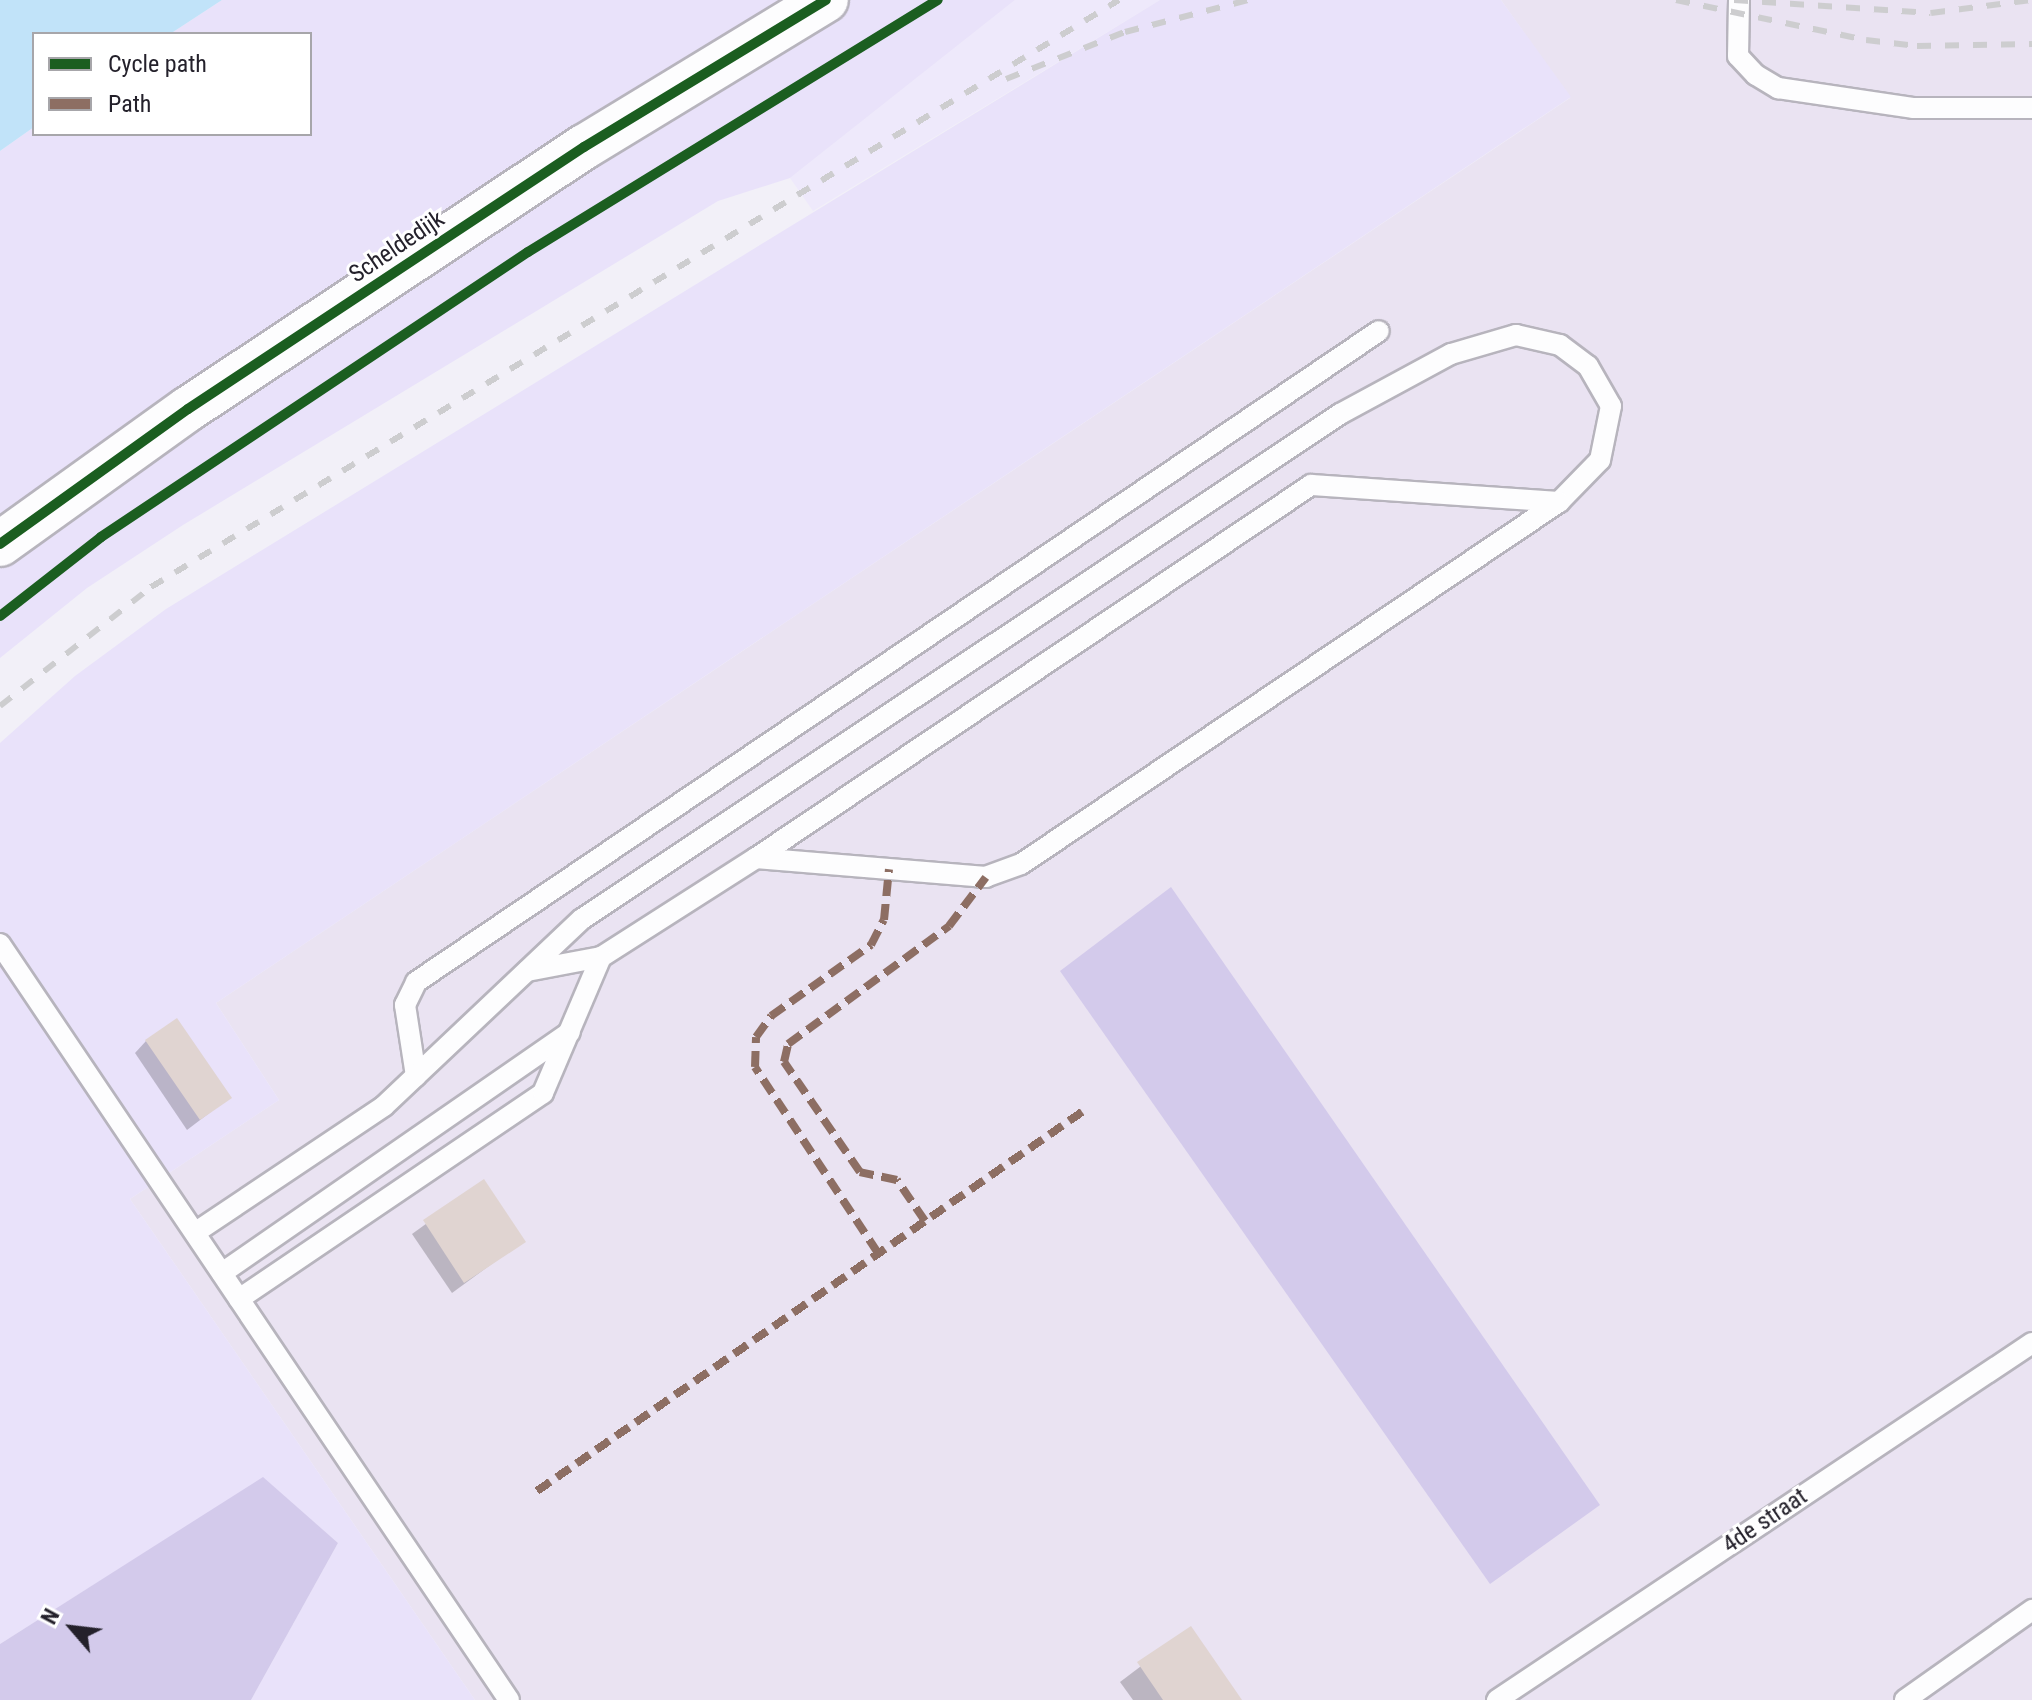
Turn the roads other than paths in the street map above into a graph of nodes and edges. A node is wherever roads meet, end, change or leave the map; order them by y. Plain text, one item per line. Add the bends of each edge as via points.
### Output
1 (826, 0) edge
2 (1739, 0) edge
3 (2032, 108) edge
4 (1379, 331) dead end
5 (1559, 502) junction
6 (0, 544) edge
7 (756, 858) junction
8 (0, 944) edge
9 (601, 957) junction
10 (527, 971) junction
11 (570, 1032) junction
12 (416, 1076) junction
13 (196, 1232) junction
14 (222, 1273) junction
15 (239, 1299) junction
16 (2032, 1343) edge
17 (2032, 1610) edge
18 (509, 1700) edge
19 (1497, 1700) edge
20 (1905, 1700) edge

1 - 6 street, Scheldedijk via 584,147 188,409
2 - 3 lane via 1738,56 1778,88 1913,108
4 - 12 lane via 416,982 405,1005
5 - 7 lane via 1021,864 986,877
5 - 7 lane via 1311,485
5 - 10 lane via 1600,460 1611,406 1588,366 1560,345 1516,335 1451,354 1340,414 595,910
7 - 9 lane
8 - 13 lane
9 - 10 lane
9 - 11 lane
10 - 12 lane
11 - 14 lane
11 - 15 lane via 543,1093
12 - 13 lane via 384,1106
13 - 14 lane
14 - 15 lane
15 - 18 lane
16 - 19 lane, 4de straat
17 - 20 lane

